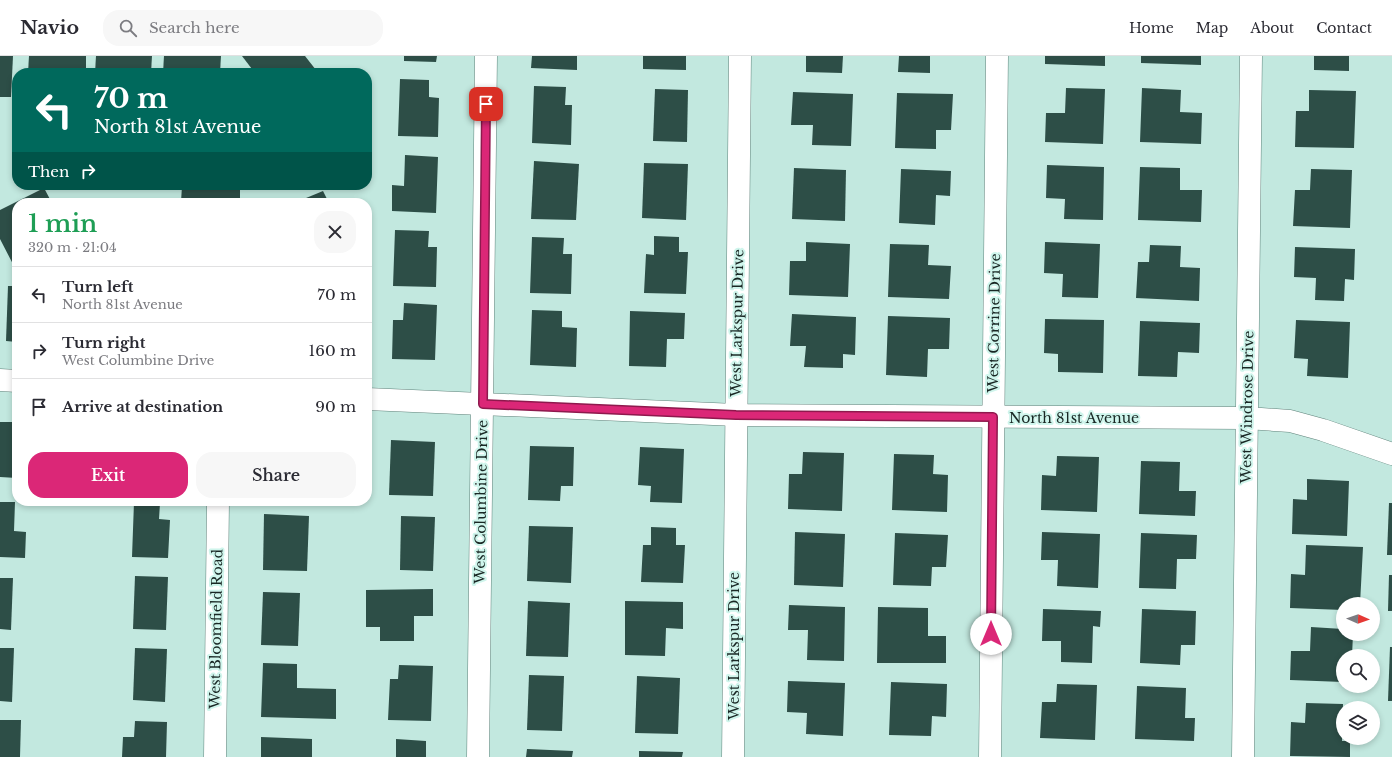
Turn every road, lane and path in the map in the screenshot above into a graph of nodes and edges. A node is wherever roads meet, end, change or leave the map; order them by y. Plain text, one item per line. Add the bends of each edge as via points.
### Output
1 (486, 56) edge
2 (740, 56) edge
3 (997, 56) edge
4 (1251, 56) edge
5 (0, 380) edge
6 (12, 381) edge
7 (372, 399) edge
8 (483, 404) junction
9 (736, 415) junction
10 (993, 417) junction
11 (1247, 418) junction
12 (1392, 454) edge
13 (218, 506) edge
14 (215, 757) edge
15 (478, 757) edge
16 (733, 757) edge
17 (990, 757) edge
18 (1243, 757) edge

1 - 8 street, West Columbine Drive
2 - 9 street, West Larkspur Drive
3 - 10 street, West Corrine Drive
4 - 11 street, West Windrose Drive
5 - 6 street
7 - 8 street, North 81st Avenue
8 - 9 street, North 81st Avenue
8 - 15 street, West Columbine Drive
9 - 10 street, North 81st Avenue
9 - 16 street, West Larkspur Drive
10 - 11 street, North 81st Avenue
10 - 17 street, West Corrine Drive
11 - 12 street, North 81st Avenue via 1290,421
11 - 18 street, West Windrose Drive
13 - 14 street, West Bloomfield Road

